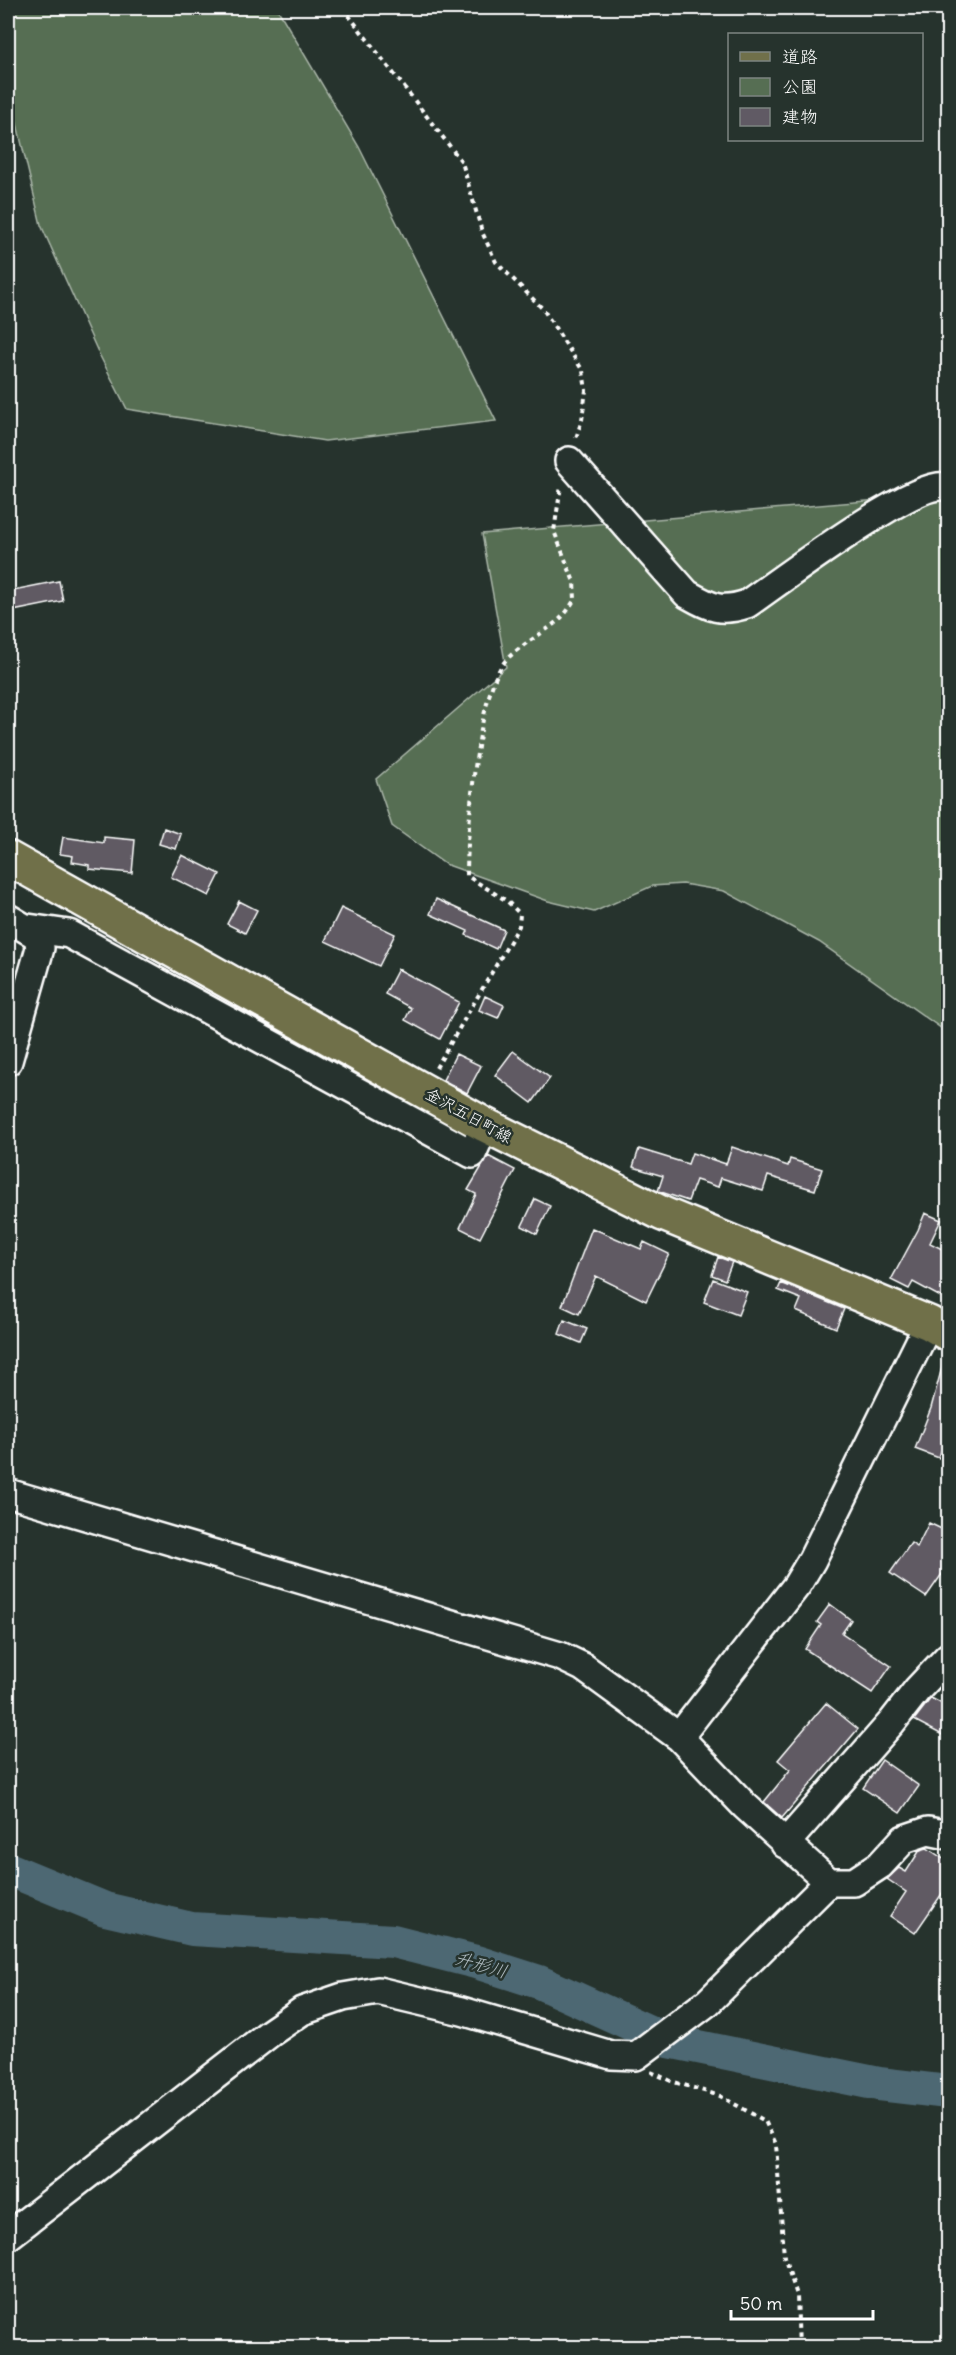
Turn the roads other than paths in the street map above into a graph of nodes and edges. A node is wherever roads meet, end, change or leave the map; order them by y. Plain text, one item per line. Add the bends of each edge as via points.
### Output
1 (569, 461) road end
2 (948, 487) edge
3 (8, 858) edge
4 (18, 923) edge
5 (8, 1061) edge
6 (484, 1125) junction
7 (939, 1329) edge
8 (8, 1493) edge
9 (948, 1657) edge
10 (679, 1737) junction
11 (948, 1835) edge
12 (785, 1844) junction
13 (829, 1882) junction
14 (8, 2236) edge

1 - 2 street via 687,594 710,607 730,610 747,604 910,496
3 - 6 main road, 金沢五日町線
4 - 5 street via 38,936 40,948
4 - 6 street via 69,934 472,1154
6 - 7 main road, 金沢五日町線 via 663,1214
7 - 10 street via 797,1585
8 - 10 street via 560,1656 583,1668
9 - 12 street
10 - 12 street
11 - 13 street via 928,1830 904,1839 880,1865 854,1882
12 - 13 street
13 - 14 street via 708,2002 624,2056 378,1991 343,1997 302,2011

